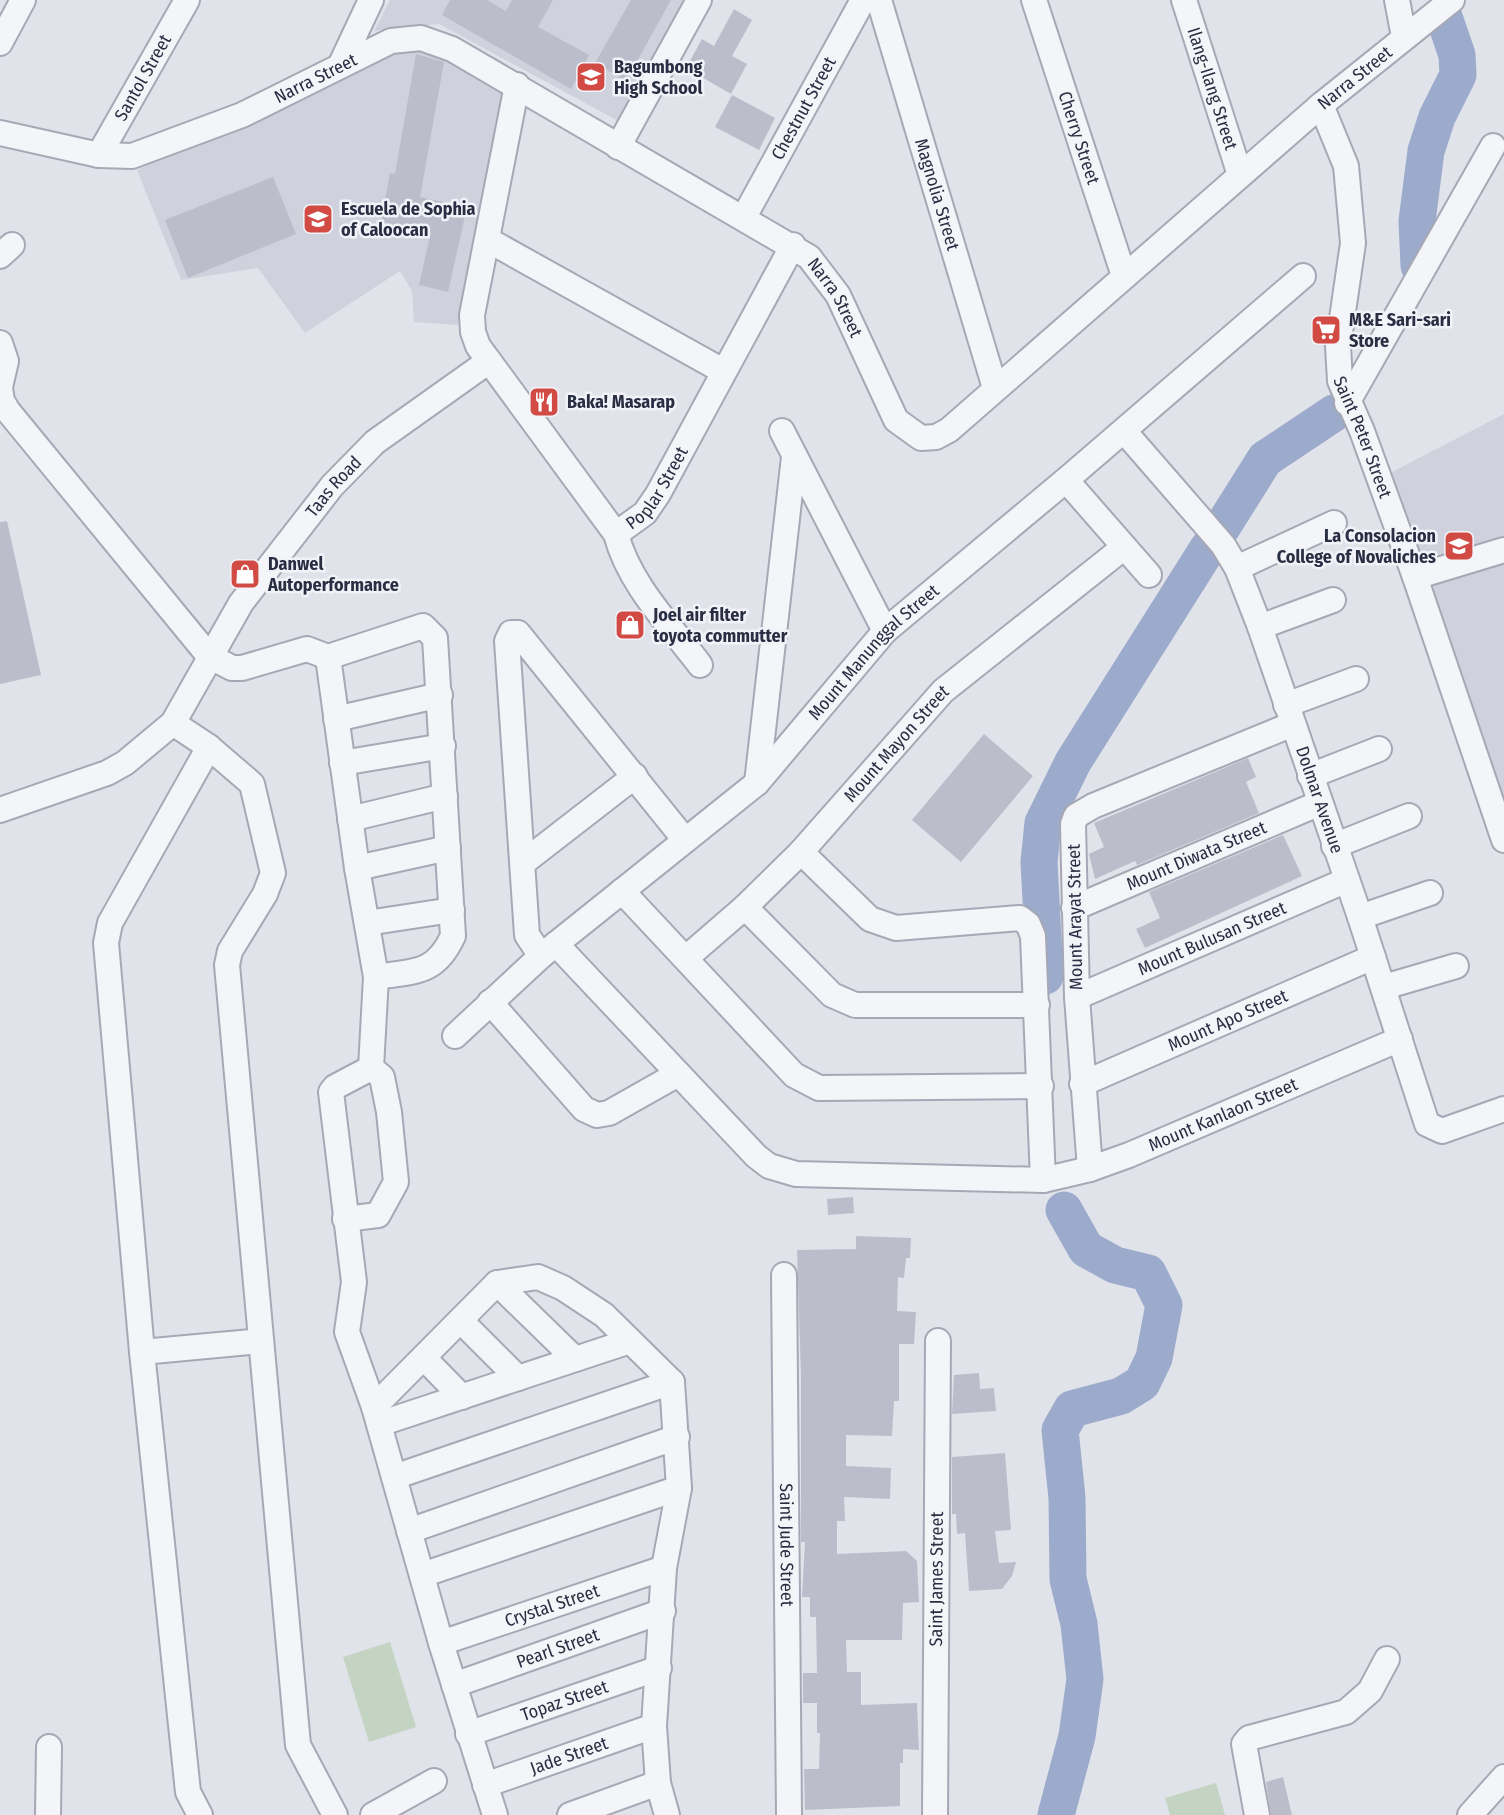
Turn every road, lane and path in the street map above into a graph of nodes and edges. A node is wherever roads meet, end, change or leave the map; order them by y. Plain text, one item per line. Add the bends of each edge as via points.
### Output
1 (23, 0) edge
2 (187, 0) edge
3 (371, 0) edge
4 (699, 0) edge
5 (863, 0) edge
6 (879, 0) edge
7 (1034, 0) edge
8 (1184, 0) edge
9 (1397, 0) edge
10 (1452, 0) edge
11 (1404, 37) junction
12 (0, 43) edge
13 (340, 66) junction
14 (516, 85) junction
15 (1321, 105) junction
16 (0, 133) edge
17 (1493, 146) dead end
18 (618, 147) junction
19 (99, 155) junction
20 (1240, 175) junction
21 (744, 217) junction
22 (488, 240) junction
23 (793, 245) junction
24 (1124, 276) junction
25 (1303, 276) dead end
26 (0, 342) edge
27 (489, 361) junction
28 (723, 371) junction
29 (0, 388) edge
30 (995, 388) junction
31 (1347, 403) junction
32 (782, 431) dead end
33 (1124, 431) junction
34 (794, 457) junction
35 (1066, 480) junction
36 (1334, 523) dead end
37 (616, 534) junction
38 (1123, 548) junction
39 (1504, 550) edge
40 (1237, 568) junction
41 (1149, 575) dead end
42 (1415, 577) junction
43 (1333, 600) dead end
44 (1260, 627) junction
45 (885, 631) junction
46 (209, 656) junction
47 (328, 657) junction
48 (699, 665) dead end
49 (1356, 679) dead end
50 (440, 695) junction
51 (1289, 714) junction
52 (336, 719) junction
53 (173, 723) junction
54 (443, 746) junction
55 (209, 747) junction
56 (1379, 749) dead end
57 (342, 763) junction
58 (635, 776) junction
59 (1310, 776) junction
60 (757, 783) junction
61 (445, 796) junction
62 (1320, 803) junction
63 (0, 810) edge
64 (1409, 817) dead end
65 (350, 819) junction
66 (685, 839) junction
67 (1504, 840) edge
68 (1334, 846) junction
69 (449, 848) junction
70 (802, 852) junction
71 (524, 862) junction
72 (357, 868) junction
73 (1347, 880) junction
74 (622, 891) junction
75 (1430, 893) dead end
76 (746, 906) junction
77 (1074, 908) junction
78 (452, 910) junction
79 (1360, 917) junction
80 (367, 923) junction
81 (549, 950) junction
82 (1373, 957) junction
83 (686, 958) junction
84 (1456, 966) dead end
85 (376, 977) junction
86 (1384, 987) junction
87 (1077, 997) junction
88 (490, 1002) junction
89 (1038, 1004) junction
90 (455, 1036) dead end
91 (1400, 1039) junction
92 (371, 1068) junction
93 (678, 1074) junction
94 (1082, 1084) junction
95 (1041, 1086) junction
96 (1504, 1109) edge
97 (1090, 1169) junction
98 (1043, 1180) junction
99 (345, 1219) junction
100 (784, 1275) dead end
101 (497, 1283) junction
102 (461, 1321) junction
103 (261, 1341) junction
104 (630, 1341) junction
105 (938, 1341) dead end
106 (142, 1352) junction
107 (424, 1358) junction
108 (575, 1359) junction
109 (518, 1378) junction
110 (671, 1382) junction
111 (462, 1397) junction
112 (377, 1415) junction
113 (677, 1437) junction
114 (394, 1477) junction
115 (679, 1488) junction
116 (409, 1531) junction
117 (664, 1568) junction
118 (422, 1575) junction
119 (663, 1611) junction
120 (441, 1643) junction
121 (1387, 1659) dead end
122 (659, 1668) junction
123 (454, 1685) junction
124 (654, 1726) junction
125 (468, 1734) junction
126 (49, 1747) dead end
127 (1504, 1777) edge
128 (434, 1781) dead end
129 (658, 1783) junction
130 (485, 1786) junction
131 (48, 1815) edge
132 (200, 1815) edge
133 (335, 1815) edge
134 (373, 1815) edge
135 (495, 1815) edge
136 (570, 1815) edge
137 (667, 1815) edge
138 (789, 1815) edge
139 (935, 1815) edge
140 (1257, 1815) edge
141 (1470, 1815) edge

1 - 12 street
2 - 19 street, Santol Street
3 - 13 street
4 - 18 street
5 - 21 street, Chestnut Street
6 - 30 street, Magnolia Street
7 - 24 street, Cherry Street
8 - 20 street, Ilang-Ilang Street
9 - 11 street
10 - 11 street, Narra Street
11 - 15 street, Narra Street
13 - 14 street, Narra Street via 391,41 421,38 452,49
13 - 19 street, Narra Street via 242,115 145,152
14 - 18 street, Narra Street
14 - 22 street
15 - 20 street, Narra Street
15 - 31 street, Saint Peter Street via 1346,166 1349,187 1353,243 1338,346
16 - 19 street, Narra Street
17 - 31 street
18 - 21 street, Narra Street
20 - 24 street, Narra Street
21 - 23 street, Narra Street
22 - 27 street via 472,315 473,332
22 - 28 street
23 - 28 street, Poplar Street
23 - 30 street, Narra Street via 810,257 831,284 896,420 908,431 921,438 936,437
24 - 30 street, Narra Street
25 - 33 street, Mount Manunggal Street
26 - 29 street via 6,361
27 - 37 street, Poplar Street
27 - 46 street, Taas Road via 375,442 332,486 241,603
28 - 37 street, Poplar Street via 658,494 645,513
29 - 46 street via 8,411
31 - 42 street, Saint Peter Street via 1362,431
32 - 34 street
33 - 35 street, Mount Manunggal Street
33 - 40 street, Dolmar Avenue via 1223,545
34 - 45 street
34 - 60 street
35 - 38 street
35 - 45 street, Mount Manunggal Street
36 - 40 street
37 - 48 street via 641,587
38 - 41 street
38 - 70 street, Mount Mayon Street via 943,691
39 - 42 street
40 - 44 street, Dolmar Avenue
42 - 67 street, Saint Peter Street
43 - 44 street
44 - 51 street, Dolmar Avenue
45 - 60 street, Mount Manunggal Street
46 - 47 street via 232,668 307,649
46 - 53 street, Taas Road
47 - 50 street via 424,626 435,638
47 - 52 street
49 - 51 street, Mount Arayat Street
50 - 52 street
50 - 54 street
51 - 59 street, Dolmar Avenue
51 - 77 street, Mount Arayat Street via 1083,811 1073,824
52 - 57 street
53 - 55 street
53 - 63 street, Taas Road via 107,773
54 - 57 street
54 - 61 street
55 - 103 street via 252,784 272,873 227,965
55 - 106 street via 110,923 106,943
56 - 59 street
57 - 65 street
58 - 66 street
58 - 71 street
58 - 71 street, Mount Kanlaon Street via 518,633 511,633 507,641
59 - 62 street, Dolmar Avenue
60 - 66 street, Mount Manunggal Street
61 - 65 street
61 - 69 street
62 - 68 street, Dolmar Avenue
62 - 77 street, Mount Diwata Street
64 - 68 street
65 - 72 street
66 - 74 street, Mount Manunggal Street
68 - 73 street, Dolmar Avenue
69 - 72 street
69 - 78 street
70 - 76 street, Mount Mayon Street
70 - 89 street via 870,919 896,928 1020,918 1033,936
71 - 81 street, Mount Kanlaon Street via 527,935
72 - 80 street
73 - 79 street, Dolmar Avenue
73 - 87 street, Mount Bulusan Street
74 - 81 street, Mount Manunggal Street
74 - 83 street
75 - 79 street
76 - 83 street, Mount Mayon Street
76 - 89 street via 832,995 855,1005
77 - 87 street, Mount Arayat Street
78 - 80 street
78 - 85 street via 453,936 445,955 429,968
79 - 82 street, Dolmar Avenue
80 - 85 street
81 - 88 street, Mount Manunggal Street
81 - 93 street, Mount Kanlaon Street
82 - 86 street, Dolmar Avenue
82 - 94 street, Mount Apo Street
83 - 95 street via 794,1075 819,1088
84 - 86 street
85 - 92 street
86 - 91 street, Dolmar Avenue
87 - 94 street, Mount Arayat Street
88 - 90 street, Mount Manunggal Street
88 - 93 street via 584,1109 597,1115 609,1113
89 - 95 street
91 - 96 street, Dolmar Avenue via 1430,1128 1442,1131
91 - 97 street, Mount Kanlaon Street
92 - 99 street via 331,1092
92 - 99 street via 382,1077 390,1112 396,1182 378,1215
93 - 98 street, Mount Kanlaon Street via 756,1156 769,1166 796,1174
94 - 97 street, Mount Arayat Street
95 - 98 street
97 - 98 street, Mount Kanlaon Street
99 - 112 street via 354,1282 347,1332
100 - 138 street, Saint Jude Street
101 - 102 street
101 - 104 street via 538,1277 604,1315
101 - 108 street
102 - 107 street
102 - 109 street
103 - 106 street
103 - 133 street via 298,1745
104 - 108 street
104 - 110 street
105 - 139 street, Saint James Street
106 - 132 street via 188,1792
107 - 111 street
107 - 112 street
108 - 109 street
109 - 111 street
110 - 113 street
110 - 114 street
111 - 112 street
112 - 114 street
113 - 115 street
113 - 116 street
114 - 116 street
115 - 117 street
115 - 118 street
116 - 118 street
117 - 119 street
117 - 120 street, Crystal Street
118 - 120 street
119 - 122 street
119 - 123 street, Pearl Street
120 - 123 street
121 - 140 street via 1370,1691 1346,1712 1249,1738 1243,1752
122 - 124 street
122 - 125 street, Topaz Street
123 - 125 street
124 - 129 street
124 - 130 street, Jade Street
125 - 130 street
126 - 131 street
127 - 141 street
128 - 134 street
129 - 136 street
129 - 137 street
130 - 135 street

